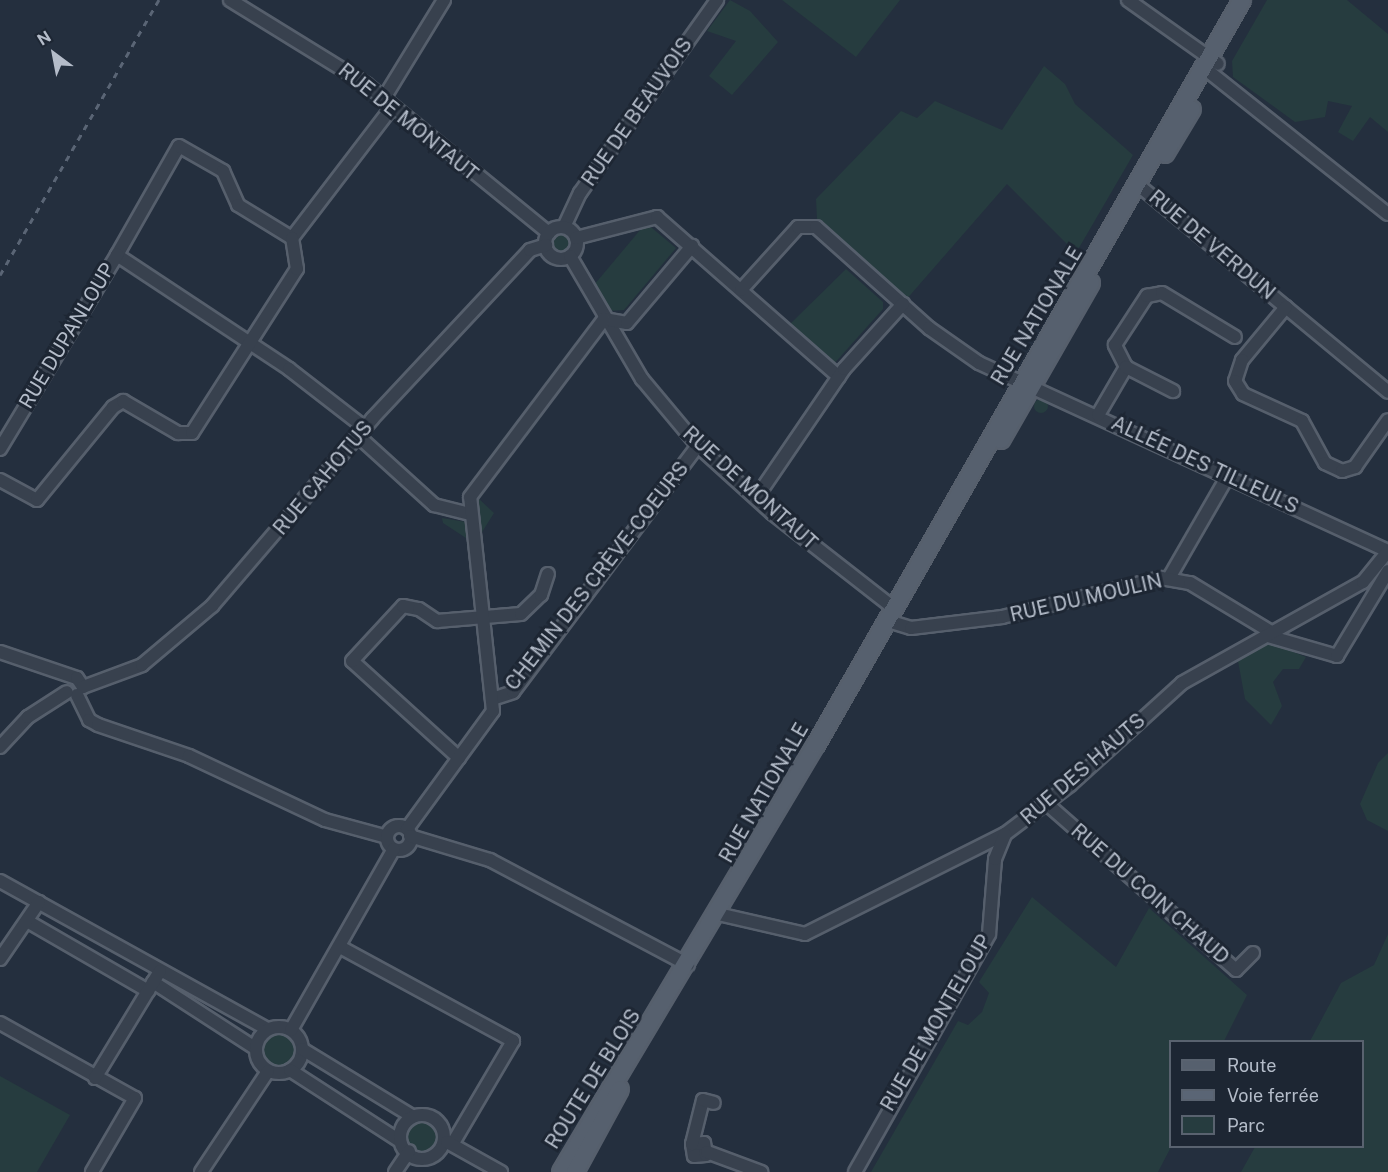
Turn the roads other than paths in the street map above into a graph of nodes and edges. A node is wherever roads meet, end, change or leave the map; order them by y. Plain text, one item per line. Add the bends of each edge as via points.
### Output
1 (230, 0) edge
2 (444, 0) edge
3 (717, 0) edge
4 (1128, 0) edge
5 (1242, 0) edge
6 (1254, 0) edge
7 (1210, 66) junction
8 (389, 102) junction
9 (1141, 186) junction
10 (1388, 214) edge
11 (564, 228) junction
12 (292, 238) junction
13 (576, 238) junction
14 (547, 239) junction
15 (692, 246) junction
16 (117, 255) junction
17 (570, 256) junction
18 (741, 290) junction
19 (903, 304) junction
20 (1286, 307) junction
21 (604, 319) junction
22 (1235, 337) dead end
23 (250, 344) junction
24 (1126, 367) junction
25 (839, 376) junction
26 (1027, 383) junction
27 (1173, 391) dead end
28 (1388, 392) edge
29 (1098, 416) junction
30 (1388, 420) edge
31 (361, 432) junction
32 (698, 446) junction
33 (0, 449) edge
34 (1228, 476) junction
35 (0, 480) edge
36 (756, 498) junction
37 (470, 514) junction
38 (1388, 551) edge
39 (1388, 571) edge
40 (548, 574) dead end
41 (1168, 578) junction
42 (895, 608) junction
43 (481, 617) junction
44 (1290, 622) junction
45 (1269, 634) junction
46 (1295, 640) junction
47 (0, 652) edge
48 (74, 688) junction
49 (492, 699) junction
50 (0, 747) edge
51 (459, 758) junction
52 (1047, 803) junction
53 (408, 832) junction
54 (1005, 834) junction
55 (387, 837) junction
56 (394, 849) junction
57 (0, 881) edge
58 (39, 902) junction
59 (718, 914) junction
60 (27, 921) junction
61 (340, 947) junction
62 (1253, 954) dead end
63 (0, 959) edge
64 (688, 965) junction
65 (154, 981) junction
66 (661, 1011) junction
67 (0, 1023) edge
68 (267, 1029) junction
69 (291, 1030) junction
70 (255, 1048) junction
71 (302, 1049) junction
72 (290, 1070) junction
73 (268, 1071) junction
74 (95, 1078) junction
75 (714, 1103) dead end
76 (410, 1115) junction
77 (398, 1140) junction
78 (450, 1143) junction
79 (409, 1151) junction
80 (499, 1170) edge
81 (92, 1172) edge
82 (201, 1172) edge
83 (395, 1172) edge
84 (512, 1172) edge
85 (561, 1172) edge
86 (575, 1172) edge
87 (761, 1172) edge
88 (855, 1172) edge

1 - 8 street, RUE DE MONTAUT
2 - 8 street
3 - 11 street, RUE DE BEAUVOIS via 579,193
4 - 7 street
5 - 7 main road
6 - 7 main road
7 - 9 main road, RUE NATIONALE
7 - 10 street
8 - 12 street
8 - 14 street, RUE DE MONTAUT
9 - 20 street, RUE DE VERDUN
9 - 26 main road, RUE NATIONALE
11 - 13 street
11 - 14 street
12 - 16 street, RUE DUPANLOUP via 238,205 223,171 179,146 117,246
12 - 23 street via 297,269
13 - 15 street via 651,216
13 - 17 street
14 - 17 street via 553,256
14 - 31 street, RUE CAHOTUS via 530,250
15 - 18 street
15 - 21 street via 627,323
16 - 23 street
16 - 33 street, RUE DUPANLOUP
17 - 21 street, RUE DE MONTAUT
18 - 19 street, ALLÉE DES TILLEULS via 805,224
18 - 25 street
19 - 25 street
19 - 26 street, ALLÉE DES TILLEULS via 979,363
20 - 28 street, RUE DE VERDUN
20 - 30 street, RUE DE VERDUN via 1242,360 1235,381 1243,394 1302,421 1325,463 1342,471 1354,466
21 - 32 street, RUE DE MONTAUT via 642,379
21 - 37 street via 475,485
22 - 24 street via 1162,293 1148,296 1115,345
23 - 31 street
23 - 35 street via 192,433 178,433 123,401 37,500
24 - 27 street
24 - 29 street
25 - 36 street
26 - 29 street, ALLÉE DES TILLEULS
26 - 42 main road, RUE NATIONALE
29 - 34 street, ALLÉE DES TILLEULS
31 - 37 street via 434,505
31 - 48 street, RUE CAHOTUS via 249,567 182,635 132,670
32 - 36 street, RUE DE MONTAUT
32 - 49 street, CHEMIN DES CRÈVE-COEURS via 513,692
34 - 38 street, ALLÉE DES TILLEULS
34 - 41 street
36 - 42 street, RUE DE MONTAUT
37 - 43 street
38 - 44 street, RUE DES HAUTS via 1363,582
39 - 46 street via 1341,653 1331,657
40 - 43 street via 531,609
41 - 42 street, RUE DU MOULIN via 1002,617 911,628
41 - 45 street, RUE DU MOULIN via 1190,583
42 - 59 main road, RUE NATIONALE
43 - 49 street
43 - 51 street via 437,621 420,609 403,606 352,661
44 - 45 street, RUE DES HAUTS
44 - 46 street
45 - 46 street
45 - 52 street, RUE DES HAUTS via 1182,683
47 - 48 street
48 - 50 street, RUE CAHOTUS via 28,717
48 - 55 street via 88,720 98,725 189,756 326,820
49 - 51 street via 489,718
51 - 53 street
52 - 54 street, RUE DES HAUTS
52 - 62 street, RUE DU COIN CHAUD via 1236,970
53 - 55 street via 394,827
53 - 56 street via 407,846
53 - 64 street via 490,860
54 - 59 street, RUE DES HAUTS via 806,934
54 - 88 street, RUE DE MONTELOUP via 995,858 989,934
55 - 56 street
56 - 61 street
57 - 58 street
58 - 60 street
58 - 65 street
59 - 64 main road, RUE NATIONALE
60 - 63 street
60 - 65 street
61 - 69 street
61 - 78 street via 513,1041
64 - 66 main road, RUE NATIONALE
65 - 68 street
65 - 70 street
65 - 74 street
66 - 85 main road, ROUTE DE BLOIS
66 - 86 main road, ROUTE DE BLOIS
67 - 74 street
68 - 69 street
68 - 70 street
69 - 71 street
70 - 73 street
71 - 72 street
71 - 76 street
72 - 73 street
72 - 77 street
73 - 82 street
74 - 81 street via 135,1098
75 - 87 street via 703,1100 692,1144 704,1143 706,1152
76 - 77 street via 400,1123
76 - 78 street via 441,1128
77 - 79 street
78 - 79 street via 428,1159
78 - 80 street
79 - 83 street
80 - 84 street

